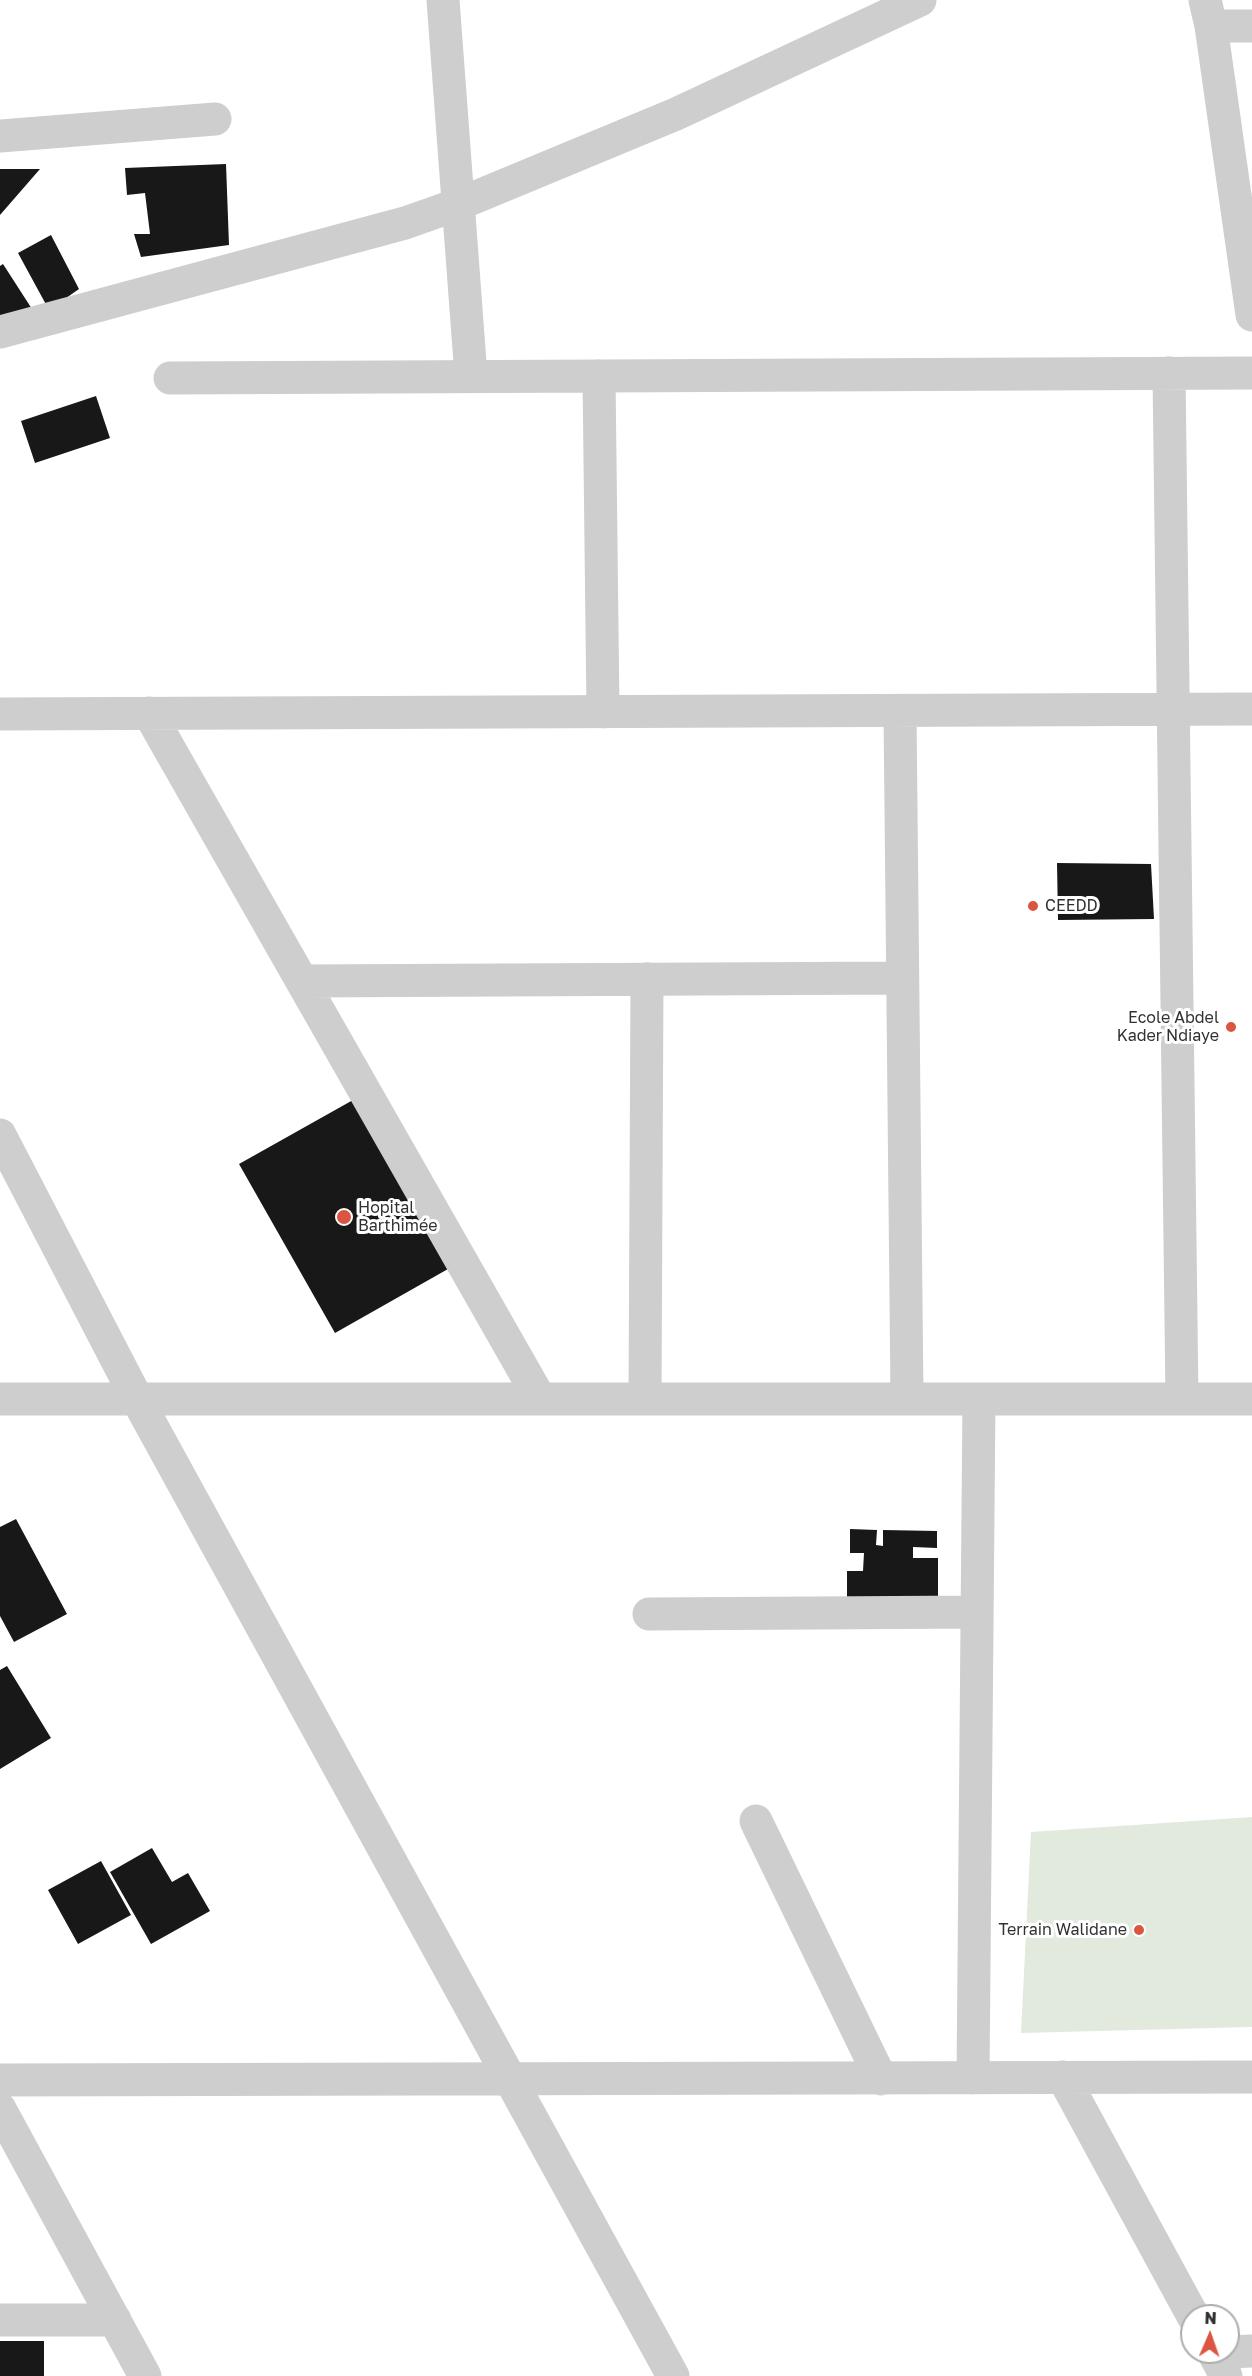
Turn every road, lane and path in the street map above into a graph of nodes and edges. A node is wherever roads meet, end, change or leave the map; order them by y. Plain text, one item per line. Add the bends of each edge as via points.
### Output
1 (443, 0) edge
2 (920, 0) edge
3 (1208, 13) edge
4 (1252, 26) edge
5 (215, 119) dead end
6 (0, 136) edge
7 (459, 204) junction
8 (1252, 315) edge
9 (0, 332) edge
10 (1169, 373) junction
11 (1252, 373) edge
12 (471, 376) junction
13 (599, 376) junction
14 (170, 378) dead end
15 (1252, 709) edge
16 (1173, 710) junction
17 (900, 711) junction
18 (603, 712) junction
19 (150, 713) junction
20 (0, 714) edge
21 (903, 978) junction
22 (646, 979) junction
23 (303, 981) junction
24 (0, 1135) edge
25 (0, 1399) edge
26 (137, 1399) junction
27 (540, 1399) junction
28 (645, 1399) junction
29 (907, 1399) junction
30 (979, 1399) junction
31 (1182, 1399) junction
32 (1252, 1399) edge
33 (977, 1612) junction
34 (649, 1614) dead end
35 (756, 1821) dead end
36 (1063, 2077) junction
37 (1252, 2077) edge
38 (973, 2078) junction
39 (512, 2079) junction
40 (880, 2079) junction
41 (0, 2080) edge
42 (0, 2109) edge
43 (1186, 2304) edge
44 (0, 2319) edge
45 (115, 2320) junction
46 (145, 2376) edge
47 (673, 2376) edge

1 - 7 street
2 - 7 street via 676,114
3 - 4 street
3 - 8 street
5 - 6 street
7 - 9 street via 405,223
7 - 12 street
10 - 11 street
10 - 13 street
10 - 16 street
12 - 13 street
12 - 14 street
13 - 18 street
15 - 16 street
16 - 17 street
16 - 31 street
17 - 18 street
17 - 21 street
18 - 19 street
19 - 20 street
19 - 23 street
21 - 22 street
21 - 29 street
22 - 23 street
22 - 28 street
23 - 27 street
24 - 26 street
25 - 26 street
26 - 27 street
26 - 39 street
27 - 28 street
28 - 29 street
29 - 30 street
30 - 31 street
30 - 33 street
31 - 32 street
33 - 34 street
33 - 38 street
35 - 40 street
36 - 37 street
36 - 38 street
36 - 43 street
38 - 40 street
39 - 40 street
39 - 41 street
39 - 47 street
42 - 45 street
44 - 45 street
45 - 46 street

